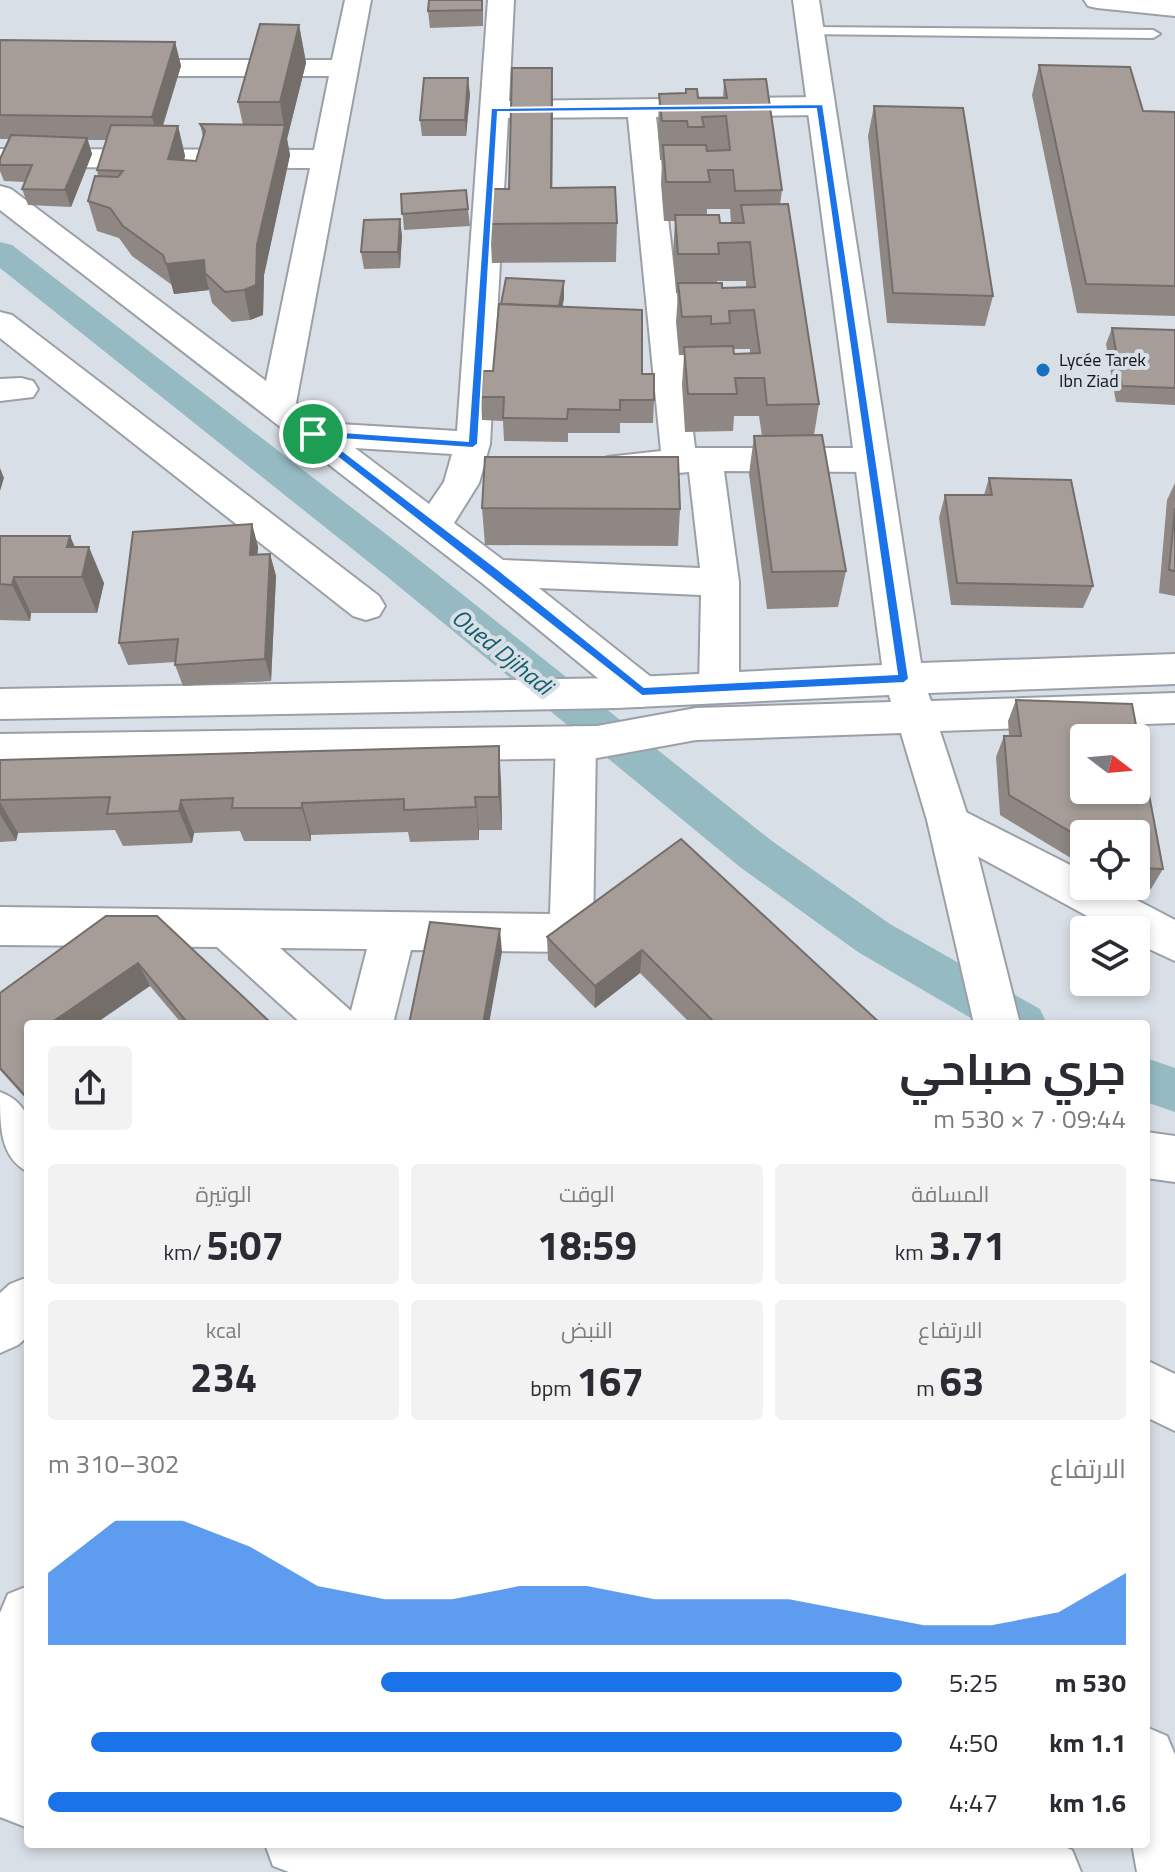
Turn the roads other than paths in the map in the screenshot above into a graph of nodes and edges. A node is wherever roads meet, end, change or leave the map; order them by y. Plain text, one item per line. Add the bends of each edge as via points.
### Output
1 (358, 0) edge
2 (501, 0) edge
3 (1097, 0) edge
4 (1175, 8) edge
5 (808, 16) edge
6 (1153, 34) dead end
7 (0, 68) edge
8 (343, 68) junction
9 (820, 106) junction
10 (641, 108) junction
11 (494, 110) junction
12 (0, 158) edge
13 (327, 159) junction
14 (0, 195) edge
15 (0, 322) edge
16 (278, 407) junction
17 (313, 434) junction
18 (473, 444) junction
19 (692, 459) junction
20 (871, 460) junction
21 (585, 470) edge
22 (434, 525) junction
23 (495, 573) junction
24 (720, 582) junction
25 (366, 606) dead end
26 (1175, 669) edge
27 (719, 688) junction
28 (629, 692) junction
29 (910, 698) junction
30 (0, 704) edge
31 (1175, 708) edge
32 (586, 742) junction
33 (0, 750) edge
34 (948, 820) junction
35 (0, 926) edge
36 (153, 928) junction
37 (227, 929) junction
38 (394, 930) junction
39 (1175, 942) edge
40 (106, 966) edge
41 (329, 1020) edge
42 (371, 1020) edge
43 (996, 1020) edge
44 (0, 1114) edge
45 (24, 1145) edge
46 (1150, 1156) edge
47 (1175, 1159) edge
48 (24, 1306) edge
49 (0, 1327) edge
50 (1150, 1389) edge
51 (1175, 1405) edge
52 (24, 1637) edge
53 (0, 1775) edge
54 (0, 1787) edge
55 (1159, 1787) edge
56 (24, 1796) edge
57 (329, 1848) edge
58 (714, 1865) edge
59 (1050, 1872) edge
60 (1168, 1872) edge

1 - 8 street
2 - 11 street
3 - 4 street
5 - 6 lane
5 - 9 street
7 - 8 street
8 - 13 street
9 - 10 street
9 - 20 street
10 - 11 street
10 - 19 street
11 - 18 street
12 - 13 street
13 - 16 street
14 - 16 street
15 - 25 street
16 - 17 street
17 - 18 street
17 - 22 street
18 - 22 street via 477,482
19 - 20 street
19 - 21 street
19 - 24 street
20 - 29 street
22 - 23 street
23 - 24 street
23 - 28 street
24 - 27 street
26 - 29 street
27 - 28 street
27 - 29 street
28 - 30 street
29 - 31 street
29 - 32 street
29 - 34 street
32 - 33 street
32 - 38 street via 571,933
34 - 39 street
34 - 43 street
35 - 36 street
36 - 37 street
36 - 40 street
37 - 38 street
37 - 41 street
38 - 42 street
44 - 45 street
46 - 47 street
48 - 49 street
50 - 51 street
52 - 53 street
54 - 56 street
55 - 60 street
57 - 58 street via 508,1869
58 - 59 street

